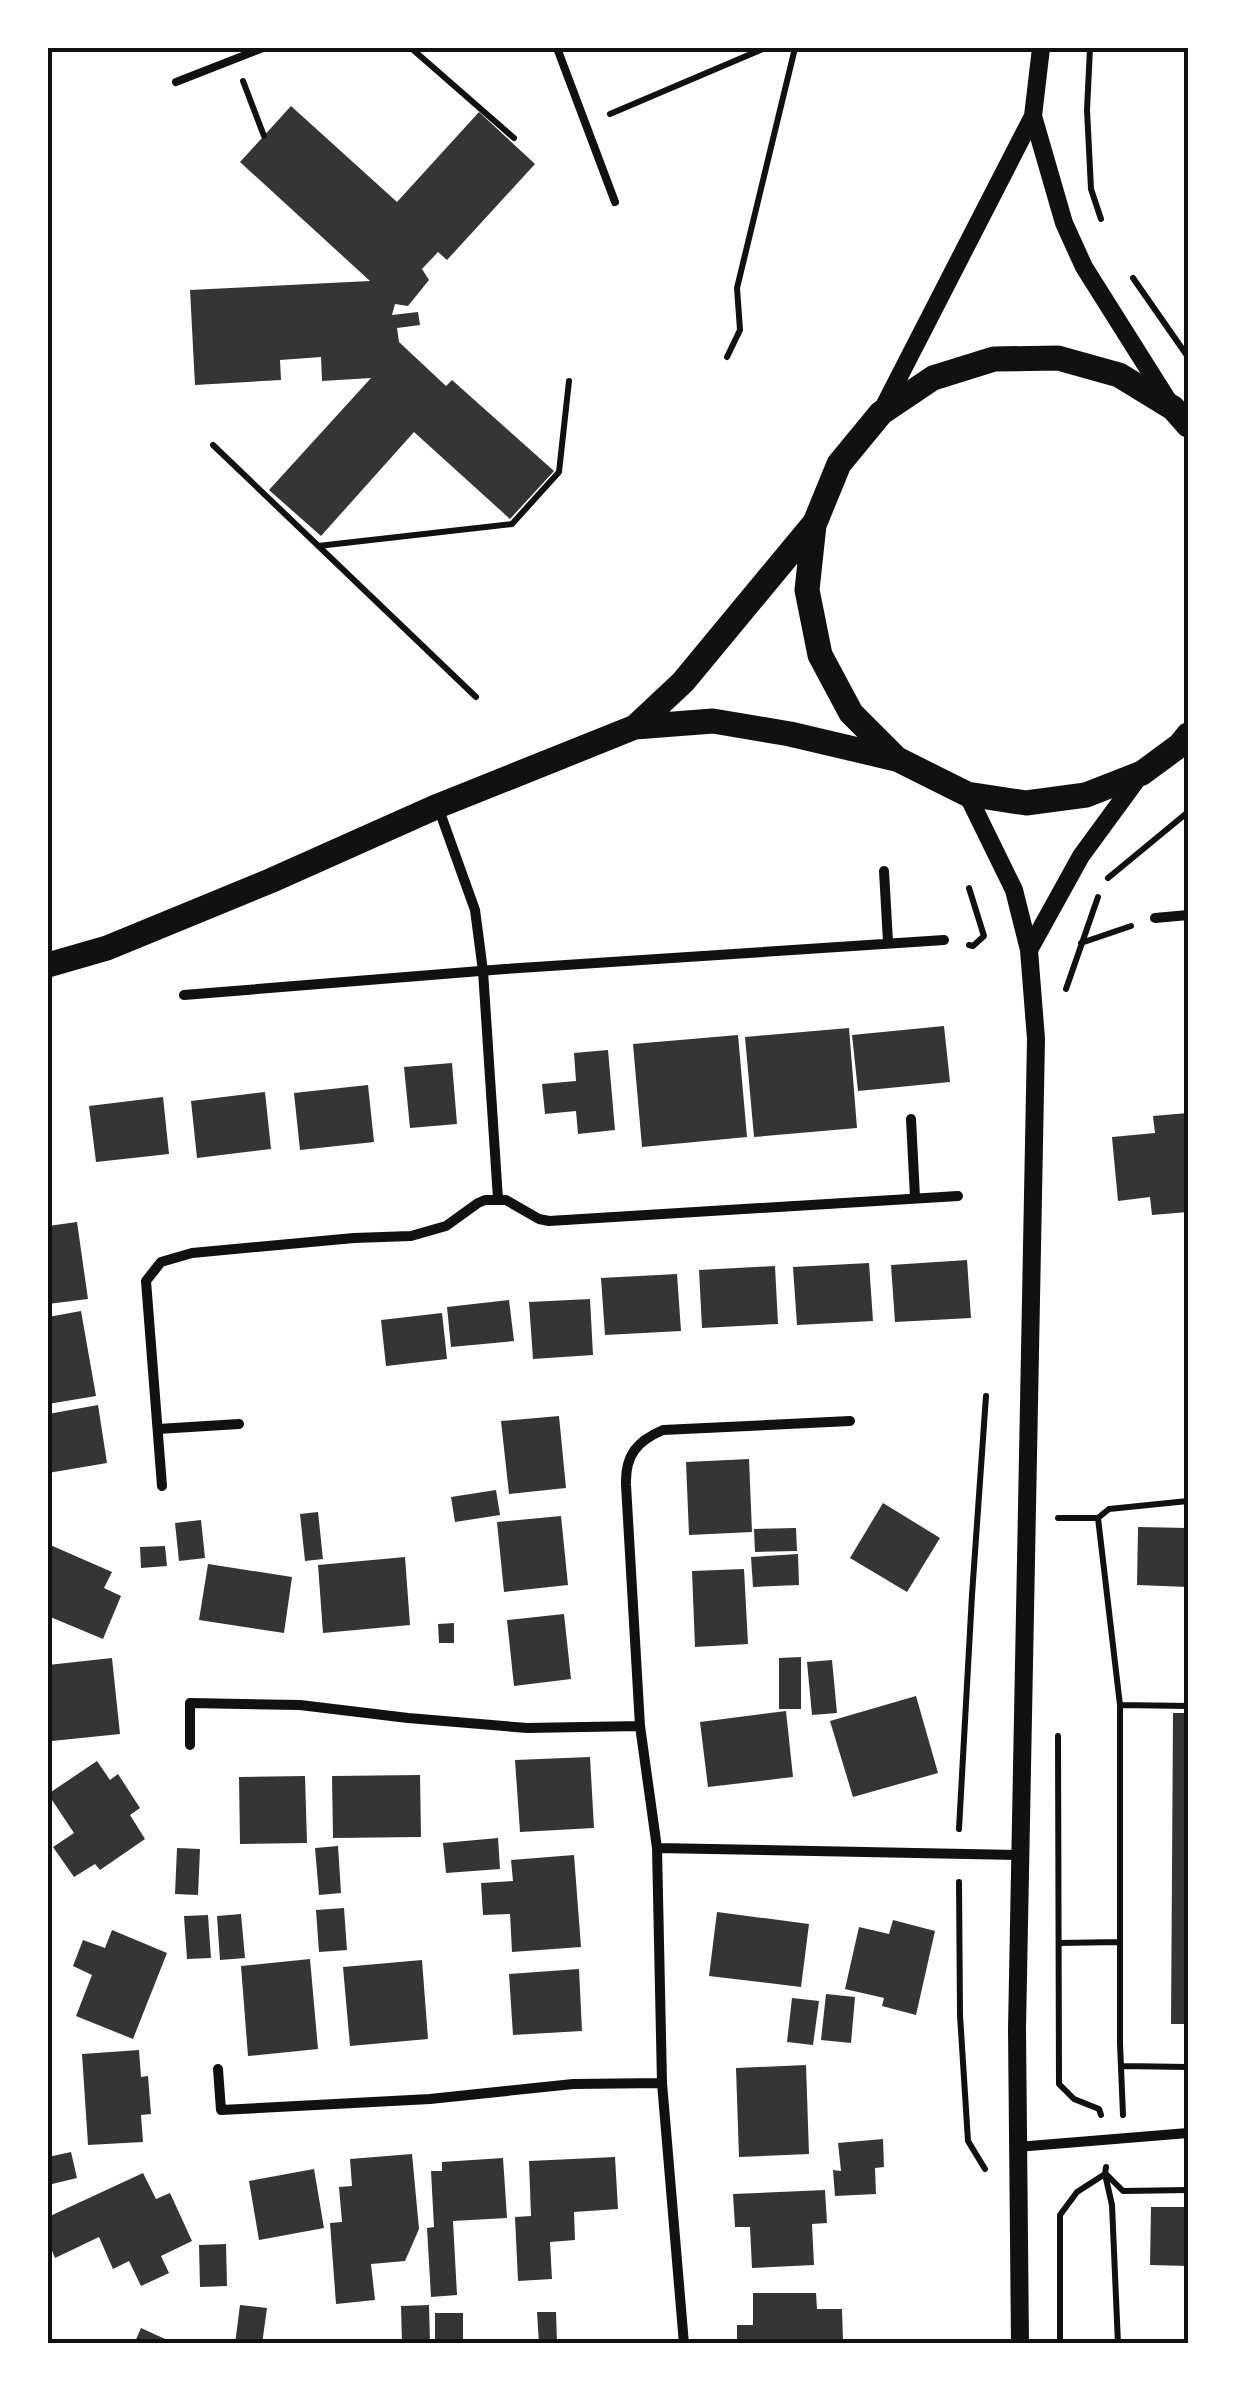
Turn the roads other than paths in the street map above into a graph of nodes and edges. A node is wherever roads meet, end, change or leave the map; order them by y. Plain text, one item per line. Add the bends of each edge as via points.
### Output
1 (263, 48) edge
2 (557, 48) edge
3 (1041, 48) edge
4 (176, 82) dead end
5 (1033, 116) junction
6 (614, 202) dead end
7 (881, 413) junction
8 (1181, 417) edge
9 (814, 524) junction
10 (635, 727) junction
11 (1188, 735) edge
12 (897, 759) junction
13 (1142, 773) junction
14 (967, 794) junction
15 (438, 806) junction
16 (884, 872) dead end
17 (1188, 916) edge
18 (1156, 918) road end
19 (944, 940) dead end
20 (888, 942) junction
21 (1029, 950) junction
22 (48, 965) edge
23 (483, 971) junction
24 (184, 996) dead end
25 (911, 1119) dead end
26 (958, 1196) dead end
27 (915, 1197) junction
28 (498, 1199) junction
29 (850, 1421) dead end
30 (239, 1424) dead end
31 (158, 1430) junction
32 (162, 1486) dead end
33 (640, 1726) junction
34 (190, 1745) dead end
35 (656, 1848) junction
36 (1019, 1855) junction
37 (218, 2068) dead end
38 (662, 2083) junction
39 (1188, 2133) edge
40 (1017, 2147) junction
41 (684, 2344) edge
42 (1020, 2344) edge

1 - 4 lane
2 - 6 lane
3 - 5 street
5 - 7 street
5 - 8 street via 1084,268
7 - 8 main road via 933,378 994,359 1058,358 1119,375
7 - 9 main road via 838,464
9 - 10 main road via 683,682
9 - 12 main road via 807,590 820,654 851,712
10 - 12 main road via 713,721
10 - 15 main road
11 - 13 main road
12 - 14 main road
13 - 14 main road via 1086,796 1026,803
13 - 21 street via 1082,856
14 - 21 street via 1014,890
15 - 22 main road via 107,948
15 - 23 street via 475,910
16 - 20 street
17 - 18 street
19 - 20 street
20 - 23 street
21 - 36 street via 1036,1039
23 - 24 street
23 - 28 street
25 - 27 street
26 - 27 street
27 - 28 street via 549,1221
28 - 31 street via 478,1202 446,1226 411,1236 192,1253 161,1262 146,1281
29 - 33 street via 663,1430 632,1451 626,1484
30 - 31 street
31 - 32 street
33 - 34 street via 527,1728 300,1705 190,1703
33 - 35 street
35 - 36 street
35 - 38 street
36 - 40 street
37 - 38 street via 221,2110
38 - 41 street
39 - 40 street
40 - 42 street

